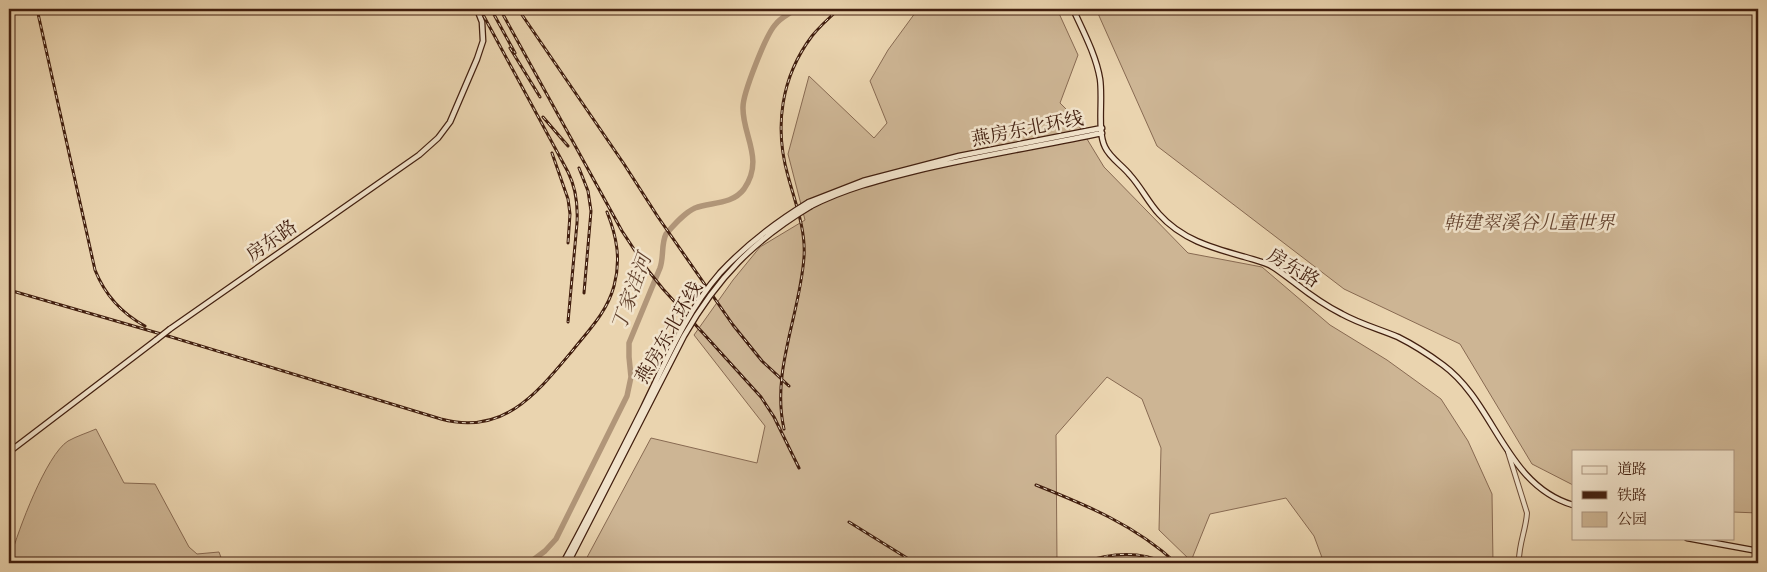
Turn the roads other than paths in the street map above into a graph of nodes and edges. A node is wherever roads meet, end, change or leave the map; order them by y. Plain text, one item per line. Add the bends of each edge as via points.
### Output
1 (477, 9) edge
2 (1073, 9) edge
3 (1102, 130) junction
4 (810, 204) junction
5 (9, 452) edge
6 (1508, 452) junction
7 (1572, 505) edge
8 (1698, 540) edge
9 (1758, 551) edge
10 (563, 563) edge
11 (568, 563) edge
12 (1519, 563) edge

1 - 5 main road, 房东路, bridge via 482,22 483,41 458,105 438,138 419,155 170,329
2 - 3 main road, 房东路 via 1100,78
3 - 4 main road, 燕房东北环线 via 905,174
3 - 6 main road, 房东路 via 1109,153 1172,227 1200,244 1274,267 1340,313 1414,345 1458,376 1478,401
4 - 10 main road, 燕房东北环线, bridge via 771,226 756,239 721,272 696,305
4 - 11 main road, 燕房东北环线, bridge via 751,250 724,276 699,309
6 - 7 main road, 房东路 via 1545,492
6 - 12 street via 1526,513
8 - 9 main road

